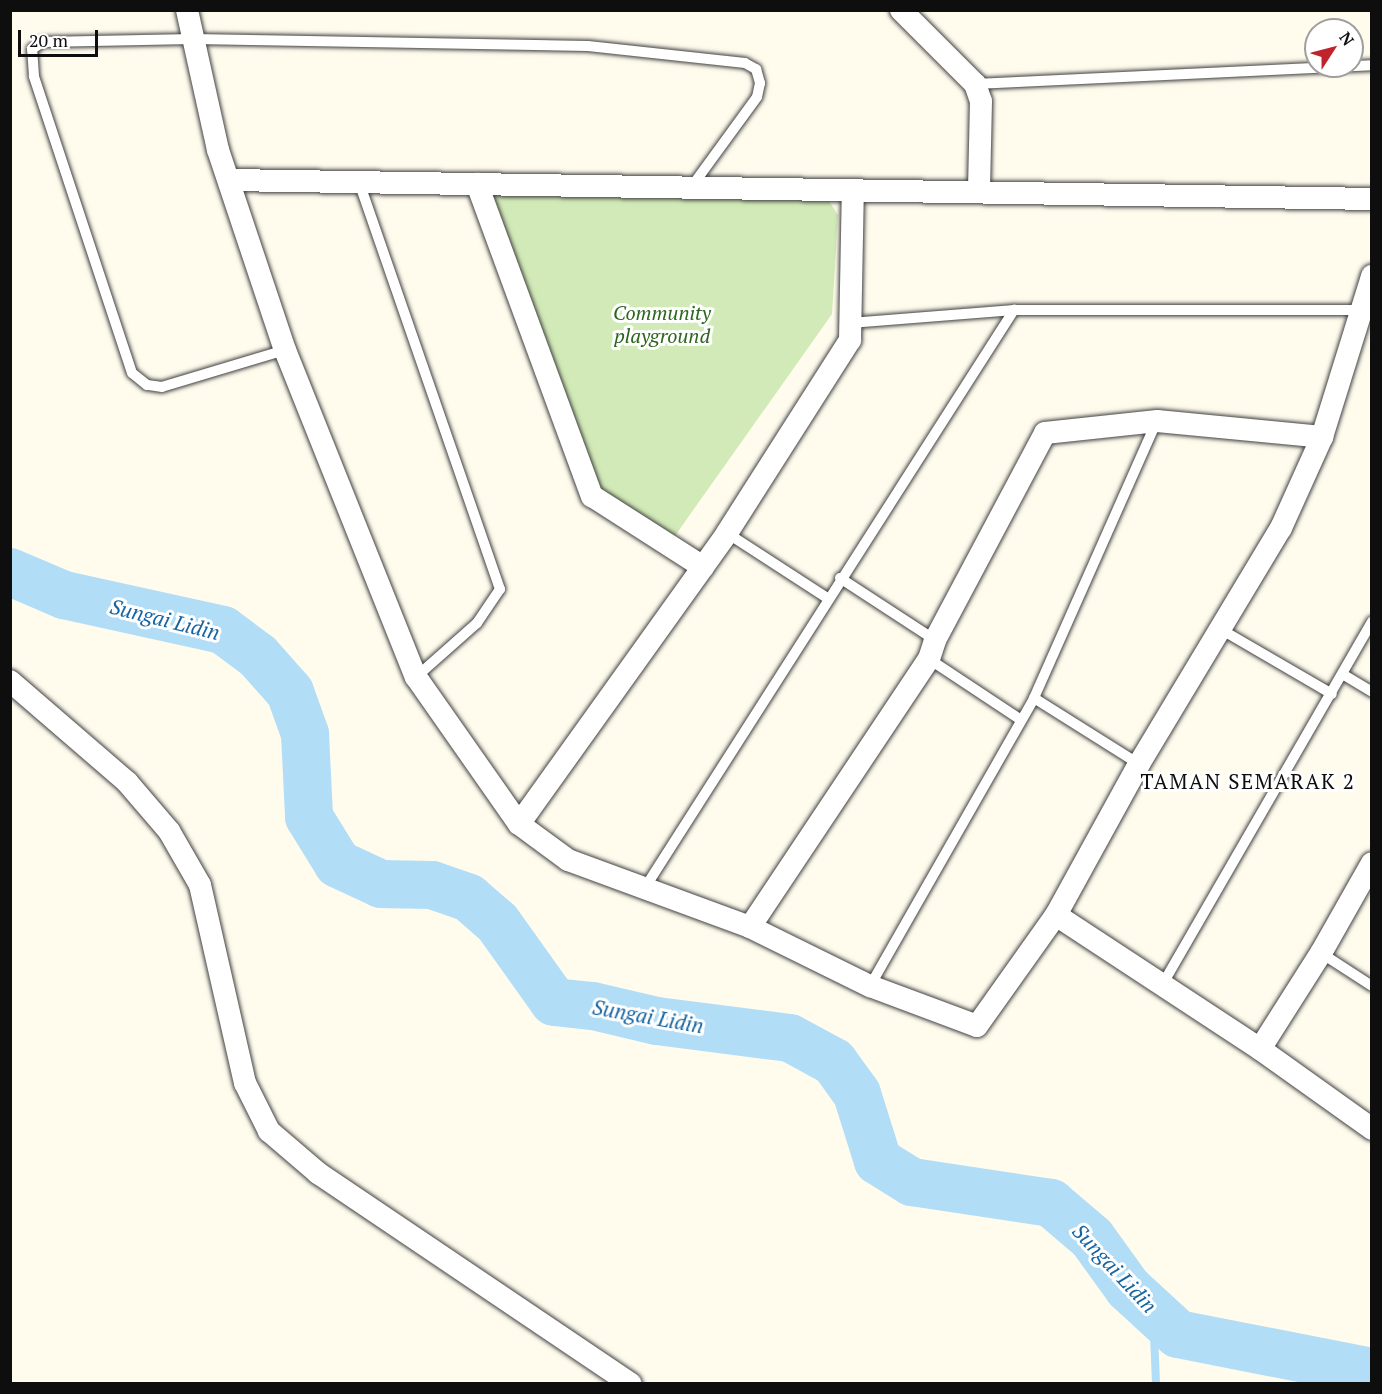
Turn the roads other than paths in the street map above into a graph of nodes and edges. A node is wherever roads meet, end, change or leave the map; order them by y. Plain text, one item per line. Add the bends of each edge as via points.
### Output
1 (187, 10) edge
2 (901, 10) edge
3 (193, 39) junction
4 (1371, 65) edge
5 (975, 84) junction
6 (229, 180) junction
7 (359, 182) junction
8 (477, 184) junction
9 (691, 187) junction
10 (853, 190) junction
11 (979, 192) junction
12 (1371, 199) edge
13 (1371, 276) edge
14 (1014, 310) junction
15 (1360, 310) junction
16 (850, 323) junction
17 (285, 350) junction
18 (1157, 421) junction
19 (1322, 437) junction
20 (727, 533) junction
21 (703, 567) junction
22 (840, 578) junction
23 (827, 598) junction
24 (1371, 621) edge
25 (1221, 630) junction
26 (932, 649) junction
27 (1344, 675) junction
28 (416, 677) junction
29 (10, 681) edge
30 (1371, 692) edge
31 (1332, 694) junction
32 (1034, 698) junction
33 (1021, 720) junction
34 (1140, 764) junction
35 (519, 824) junction
36 (1371, 863) edge
37 (646, 886) junction
38 (1056, 915) junction
39 (750, 927) junction
40 (1321, 953) junction
41 (870, 986) junction
42 (1371, 986) edge
43 (1161, 988) junction
44 (1260, 1049) junction
45 (1371, 1128) edge
46 (632, 1383) edge

1 - 3 street
2 - 5 street
3 - 6 street
3 - 9 lane via 588,46 745,63 756,69 760,83 757,97
3 - 17 lane via 43,42 32,49 29,57 132,373 147,385 162,387
4 - 5 lane
5 - 11 street via 981,101
6 - 7 street
6 - 17 street
7 - 8 street
7 - 28 lane via 500,589 477,623
8 - 9 street
8 - 21 street via 592,496
9 - 10 street
10 - 11 street
10 - 16 street
11 - 12 street
13 - 15 street
14 - 15 lane
14 - 16 lane
14 - 22 lane
15 - 19 street
16 - 20 street via 850,340
17 - 28 street
18 - 19 street
18 - 26 street via 1045,433
18 - 32 lane
19 - 25 street via 1281,528
20 - 21 street
20 - 23 lane
21 - 35 street
22 - 23 lane
22 - 26 lane
23 - 37 lane
24 - 27 lane
25 - 31 lane
25 - 34 street
26 - 33 lane
26 - 39 street
27 - 30 lane
27 - 31 lane
28 - 35 street
29 - 46 street via 127,782 169,831 200,885 245,1083 269,1131 318,1173
31 - 43 lane
32 - 33 lane
32 - 34 lane
33 - 41 lane
34 - 38 street
35 - 37 street via 568,860
36 - 40 street
37 - 39 street
38 - 41 street via 976,1026
38 - 43 street
39 - 41 street
40 - 42 lane
40 - 44 street
43 - 44 street
44 - 45 street

